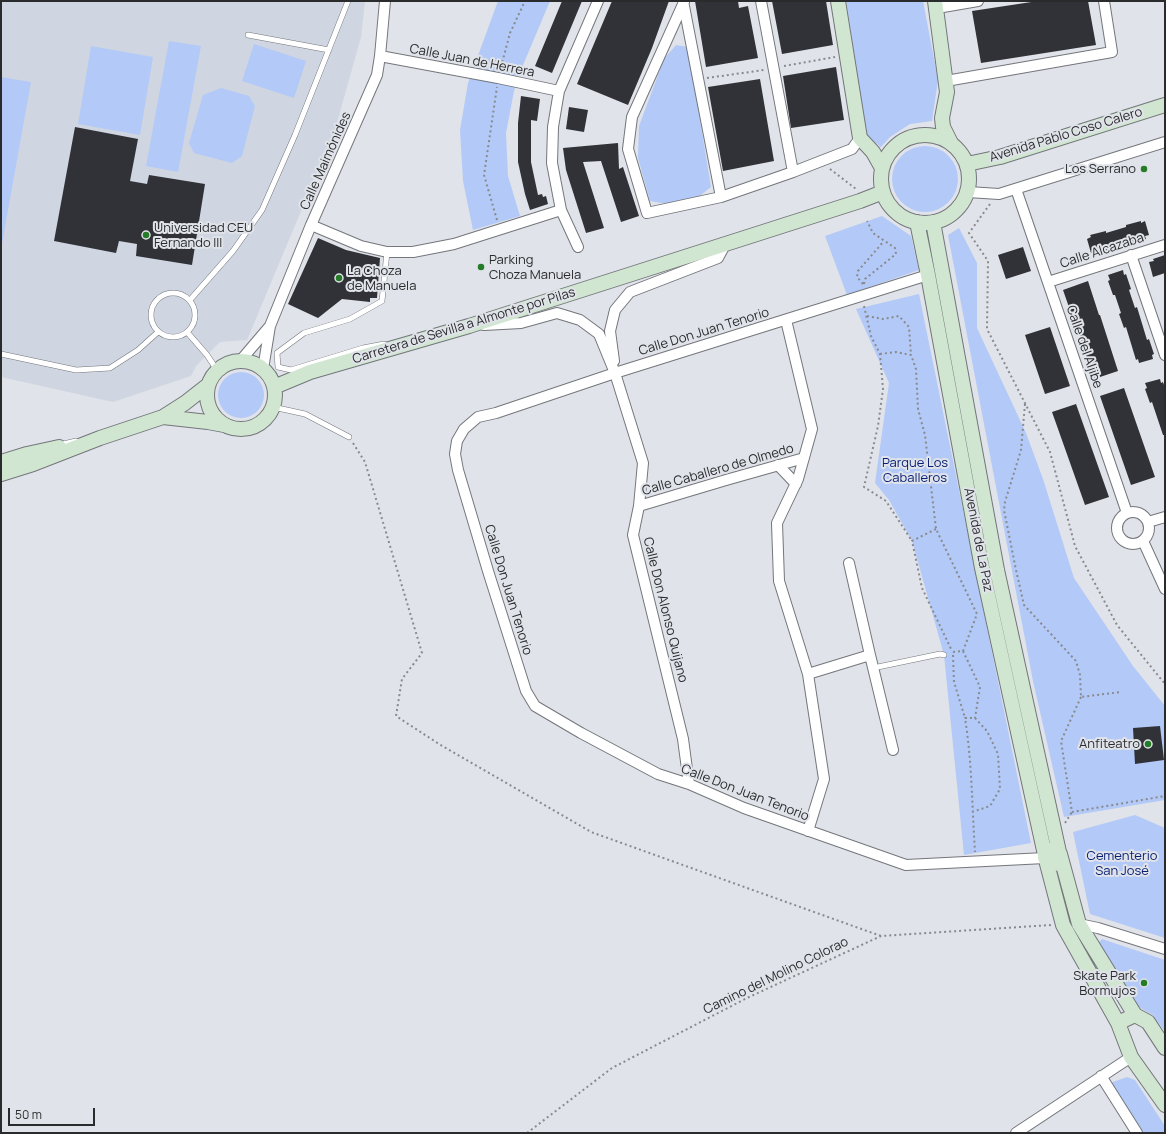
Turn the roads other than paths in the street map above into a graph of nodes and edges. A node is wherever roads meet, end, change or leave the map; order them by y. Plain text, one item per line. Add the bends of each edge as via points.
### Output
1 (348, 1) edge
2 (385, 1) edge
3 (598, 1) edge
4 (684, 1) edge
5 (761, 1) edge
6 (838, 1) edge
7 (978, 1) edge
8 (1104, 1) edge
9 (936, 4) edge
10 (248, 35) dead end
11 (329, 50) junction
12 (380, 56) junction
13 (946, 81) junction
14 (559, 91) junction
15 (1165, 105) edge
16 (860, 138) junction
17 (1165, 142) edge
18 (951, 143) junction
19 (967, 164) junction
20 (882, 168) junction
21 (793, 172) junction
22 (1016, 189) junction
23 (883, 192) junction
24 (968, 192) junction
25 (720, 197) junction
26 (561, 210) junction
27 (917, 222) junction
28 (933, 222) junction
29 (311, 225) junction
30 (725, 245) junction
31 (1165, 245) edge
32 (578, 247) dead end
33 (387, 252) junction
34 (1131, 256) junction
35 (928, 275) junction
36 (1048, 282) junction
37 (190, 300) junction
38 (786, 320) junction
39 (270, 326) junction
40 (469, 326) junction
41 (158, 332) junction
42 (187, 332) junction
43 (446, 333) junction
44 (1162, 334) edge
45 (1, 354) edge
46 (1165, 355) edge
47 (241, 360) junction
48 (263, 369) junction
49 (217, 370) junction
50 (615, 373) junction
51 (208, 385) junction
52 (274, 387) junction
53 (273, 407) junction
54 (163, 417) junction
55 (225, 426) junction
56 (124, 430) junction
57 (349, 437) road end
58 (100, 438) junction
59 (1, 458) edge
60 (804, 458) junction
61 (1, 462) edge
62 (778, 465) junction
63 (1, 474) edge
64 (796, 484) junction
65 (639, 506) junction
66 (1127, 512) junction
67 (1165, 517) edge
68 (1148, 522) junction
69 (1143, 541) junction
70 (849, 563) dead end
71 (1165, 589) edge
72 (870, 654) junction
73 (944, 655) dead end
74 (873, 668) junction
75 (808, 674) junction
76 (893, 750) dead end
77 (689, 784) junction
78 (808, 831) junction
79 (1051, 856) junction
80 (1079, 924) junction
81 (1165, 949) edge
82 (1135, 1015) junction
83 (1118, 1023) junction
84 (1165, 1048) edge
85 (1131, 1057) junction
86 (1101, 1076) junction
87 (1165, 1106) edge
88 (1016, 1133) edge
89 (1137, 1133) edge

1 - 11 lane
2 - 12 street, Calle Maimónides
3 - 14 street
4 - 25 street
4 - 25 street via 632,117 628,149 647,213
5 - 21 street
6 - 16 street
7 - 9 street
8 - 13 street via 1112,52
9 - 13 street
10 - 11 lane
11 - 37 lane via 262,210 233,251
12 - 14 street, Calle Juan de Herrera
12 - 29 street, Calle Maimónides via 378,75
13 - 18 street via 947,92 942,118 943,127
14 - 26 street via 553,127 552,163
15 - 19 street, Avenida Pablo Coso Calero
16 - 20 street via 873,152
16 - 21 street via 852,149
17 - 22 street
18 - 19 street via 961,152
18 - 20 street via 938,137 910,137 898,144 888,155
19 - 24 street via 970,178
20 - 23 street
21 - 25 street
22 - 24 street via 999,194
22 - 36 street, Calle del Aljibe
23 - 27 street via 896,212
23 - 30 street, Carretera de Sevilla a Almonte por Pilas
24 - 28 street via 955,212
26 - 32 street
26 - 33 street via 447,245 414,252
27 - 28 street
27 - 35 street, Avenida de La Paz
28 - 79 street, Avenida de La Paz
29 - 33 street via 361,246
29 - 39 street, Calle Maimónides
30 - 40 street, Carretera de Sevilla a Almonte por Pilas
30 - 50 street via 718,258 630,292 615,310 610,331
31 - 34 street, Calle Alcazaba
33 - 43 lane via 382,301 350,319 304,333 277,353 278,367 291,370 363,348
34 - 36 street, Calle Alcazaba
34 - 44 street
35 - 38 street, Calle Don Juan Tenorio
35 - 79 street, Avenida de La Paz via 982,568
36 - 66 street, Calle del Aljibe
37 - 41 lane via 176,292 161,295 155,300 150,314 151,322
37 - 42 lane via 195,313 192,327
38 - 50 street, Calle Don Juan Tenorio
38 - 60 street via 812,429
39 - 47 street, Calle Maimónides
39 - 48 street, Calle Maimónides
40 - 43 street, Carretera de Sevilla a Almonte por Pilas
40 - 50 street via 521,323 557,313 580,320 599,334
41 - 42 lane via 174,337
41 - 45 lane via 138,350 110,368 76,370
42 - 49 lane
43 - 52 street, Carretera de Sevilla a Almonte por Pilas via 310,372
44 - 46 street
47 - 48 street via 253,362
47 - 49 street via 232,361
48 - 52 street
49 - 51 street
50 - 65 street, Calle Don Alonso Quijano via 643,463
50 - 77 street, Calle Don Juan Tenorio via 478,417 464,429 457,441 455,454 490,578 526,691 535,706 658,774
51 - 54 street
51 - 55 street via 206,397 209,408
52 - 53 street
53 - 55 street via 267,417 248,428 236,429
53 - 57 lane via 305,414
54 - 55 street
54 - 56 street
56 - 58 street
56 - 59 lane
58 - 61 street
58 - 63 street
60 - 62 street, Calle Caballero de Olmedo
60 - 64 street
62 - 64 street
62 - 65 street, Calle Caballero de Olmedo
64 - 75 street via 777,523 779,581
65 - 77 street, Calle Don Alonso Quijano via 633,535 683,739
66 - 68 street via 1143,515
66 - 69 street via 1117,525 1119,537 1133,544
67 - 68 street
68 - 69 street via 1148,533
69 - 71 street
70 - 72 street
72 - 74 street
72 - 75 street
73 - 74 lane
74 - 76 street
75 - 78 street via 824,779
77 - 78 street, Calle Don Juan Tenorio via 744,808
78 - 79 street, Calle Don Juan Tenorio via 906,865
79 - 80 street, Avenida de La Paz
79 - 83 street, Avenida de La Paz via 1063,925
80 - 81 street
80 - 82 street, Avenida de La Paz
82 - 83 street
82 - 84 street via 1148,1022
83 - 85 street, Avenida de La Paz
85 - 86 street
85 - 87 street, Avenida de La Paz
86 - 88 street
86 - 89 street

